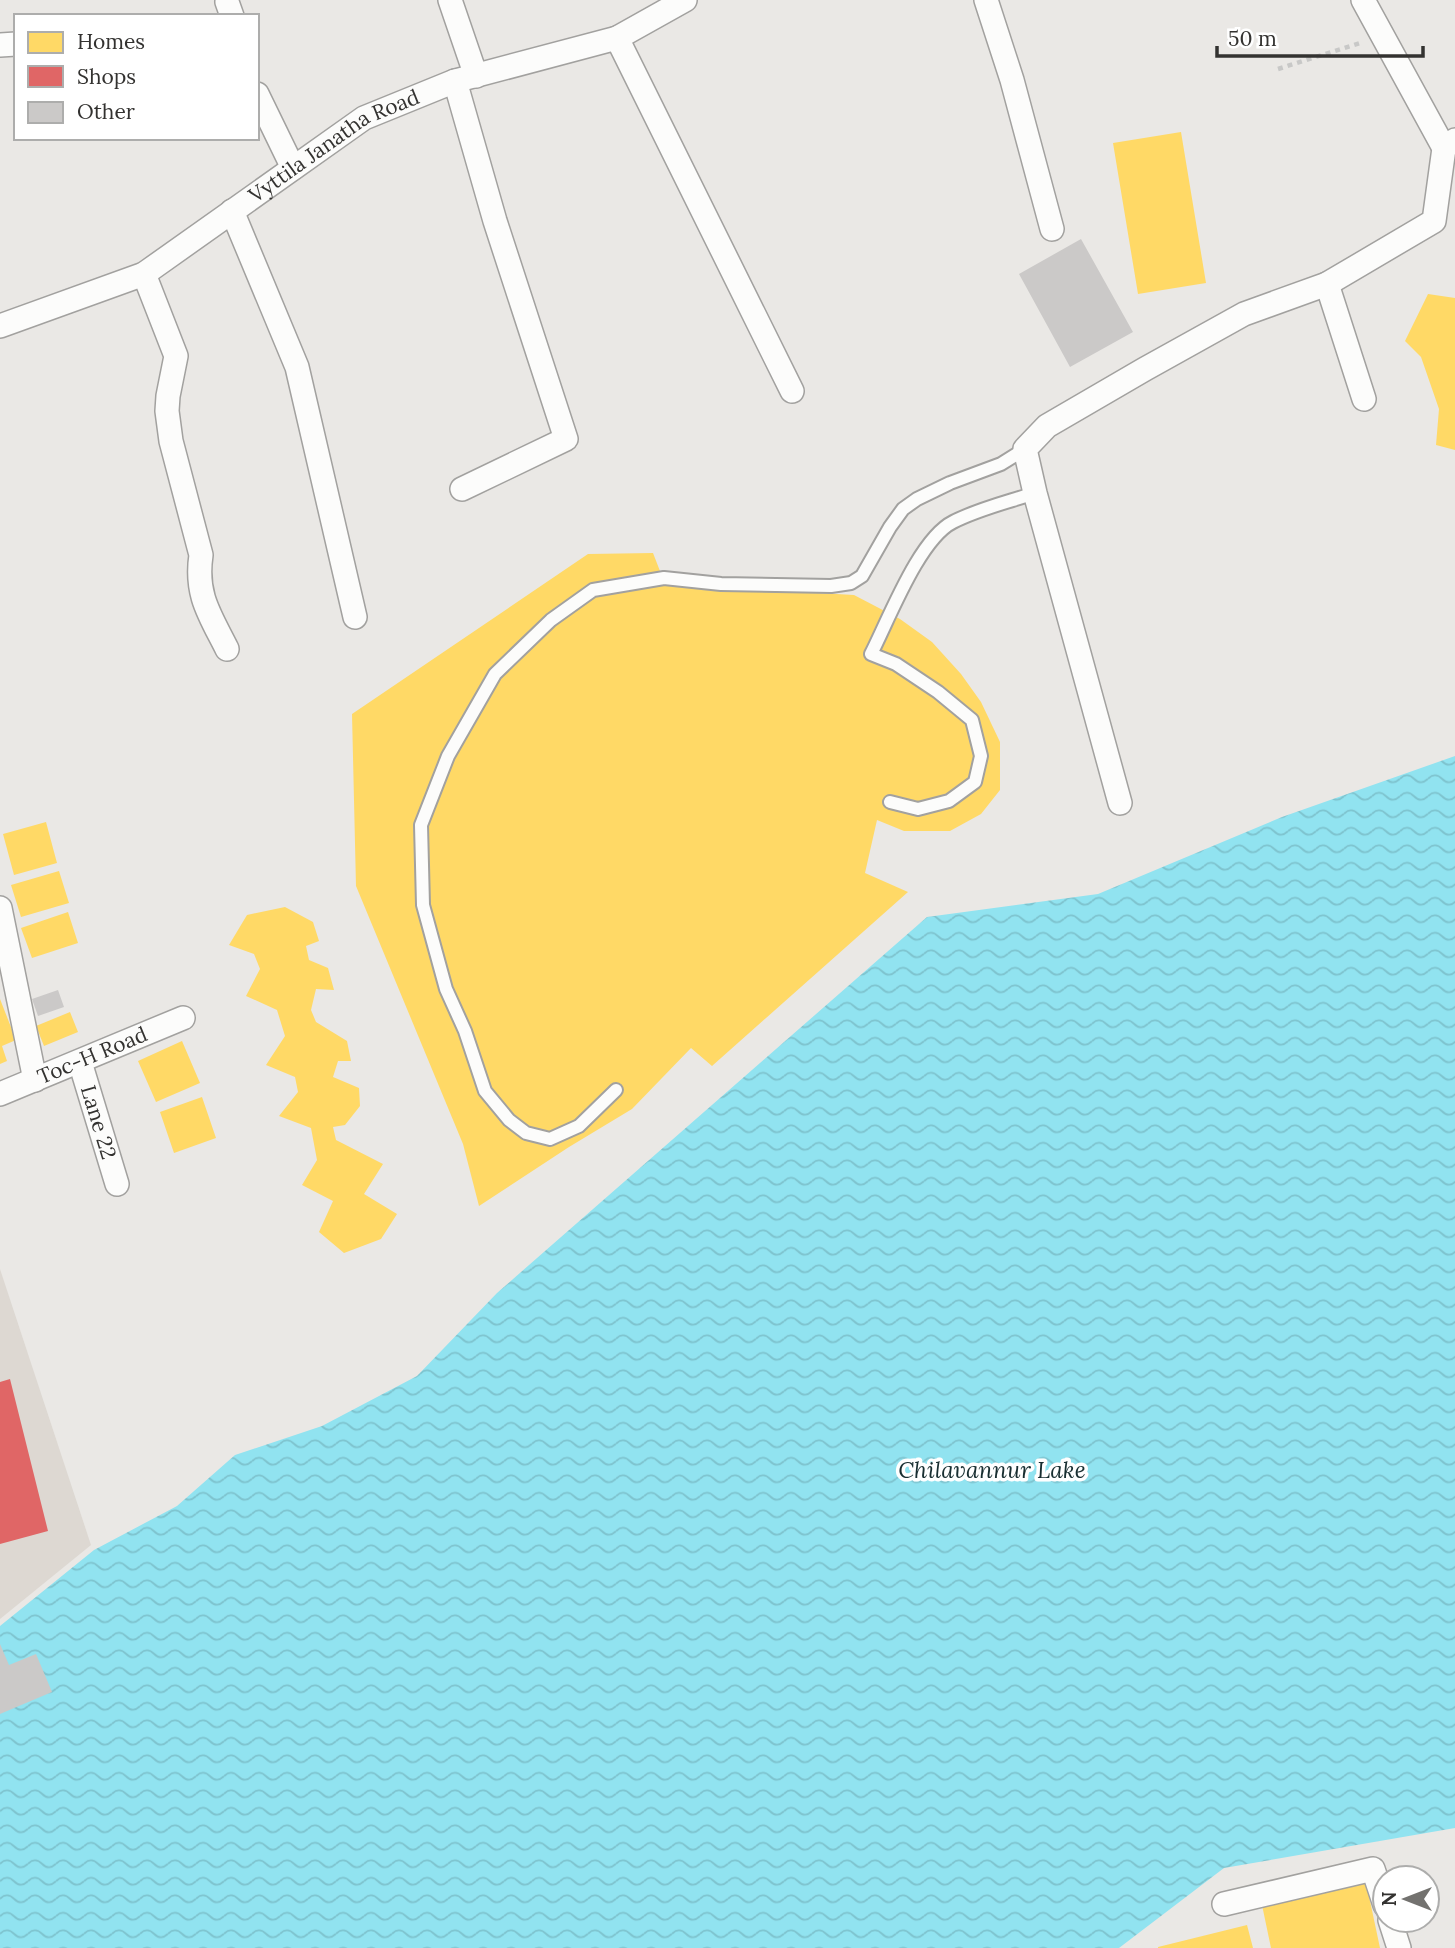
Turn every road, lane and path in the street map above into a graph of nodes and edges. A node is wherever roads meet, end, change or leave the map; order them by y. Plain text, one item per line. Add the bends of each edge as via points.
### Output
1 (450, 0) edge
2 (685, 0) edge
3 (985, 0) edge
4 (1363, 0) edge
5 (1384, 36) junction
6 (617, 38) junction
7 (1278, 69) dead end
8 (465, 79) junction
9 (259, 98) edge
10 (1450, 144) edge
11 (293, 168) junction
12 (232, 211) junction
13 (1052, 229) dead end
14 (145, 274) junction
15 (1327, 284) junction
16 (0, 326) edge
17 (792, 391) dead end
18 (1364, 399) dead end
19 (1025, 449) junction
20 (462, 489) dead end
21 (1035, 493) junction
22 (355, 617) dead end
23 (227, 649) dead end
24 (890, 802) dead end
25 (1120, 803) dead end
26 (0, 908) edge
27 (183, 1018) dead end
28 (80, 1062) junction
29 (35, 1080) junction
30 (617, 1090) dead end
31 (0, 1094) edge
32 (117, 1184) dead end
33 (1371, 1869) edge
34 (1224, 1904) dead end

1 - 8 street
2 - 6 street, Vyttila Janatha Road
3 - 13 street
4 - 5 street
5 - 7 path
5 - 10 street
6 - 8 street, Vyttila Janatha Road
6 - 17 street
8 - 11 street, Vyttila Janatha Road via 364,118
8 - 20 street via 495,220 566,439
9 - 11 street
10 - 15 street via 1434,220
11 - 12 street, Vyttila Janatha Road
12 - 14 street, Vyttila Janatha Road
12 - 22 street via 297,367
14 - 16 street, Vyttila Janatha Road
14 - 23 street via 177,356 167,411 201,555 201,596
15 - 18 street
15 - 19 street via 1233,320 1047,426
19 - 21 street
19 - 30 lane via 903,509 862,576 851,583 721,584 664,578 593,590 551,620 495,674 448,756 421,825 424,905 446,989 485,1091 526,1133 550,1139 579,1126
21 - 24 lane via 952,522 939,532 913,567 871,654 896,664 972,720 981,757 975,782 949,801 918,809
21 - 25 street
26 - 29 street
27 - 28 street, Toc-H Road
28 - 29 street, Toc-H Road
28 - 32 street, Lane 22
29 - 31 street, Toc-H Road
33 - 34 street

